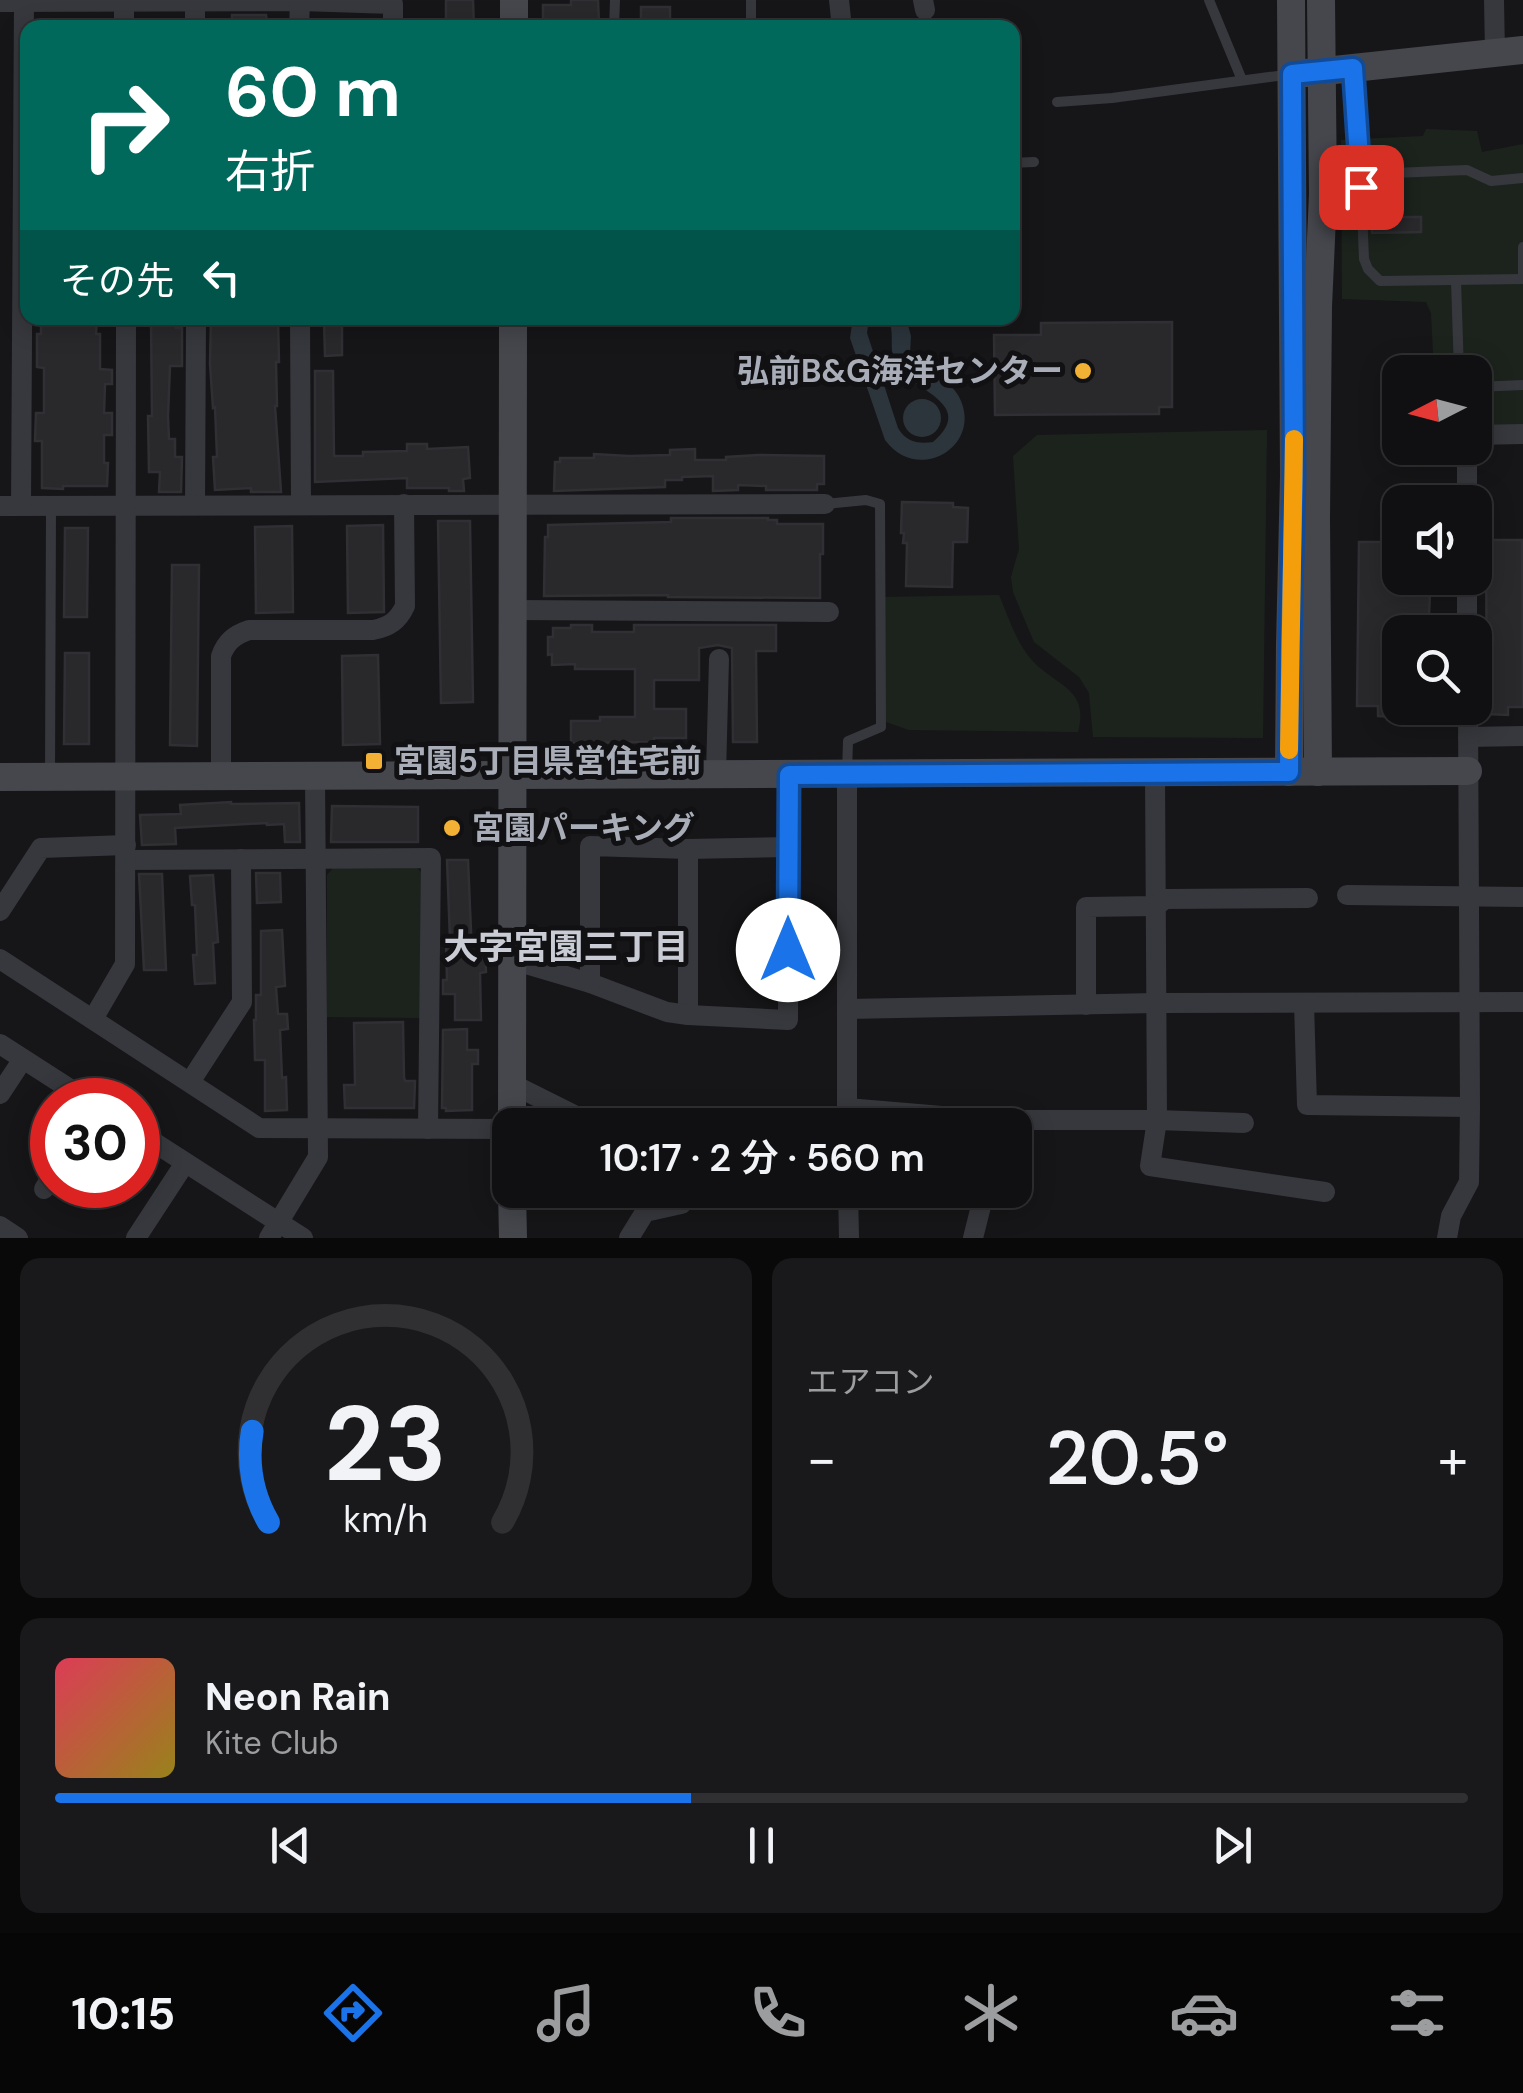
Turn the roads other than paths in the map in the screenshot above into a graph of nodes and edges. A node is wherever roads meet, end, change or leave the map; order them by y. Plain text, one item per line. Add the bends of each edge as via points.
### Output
1 (300, 0) edge
2 (1210, 0) edge
3 (1291, 0) edge
4 (1321, 0) edge
5 (1494, 0) edge
6 (124, 1) edge
7 (195, 1) edge
8 (0, 2) edge
9 (24, 2) edge
10 (393, 20) edge
11 (1509, 52) edge
12 (1353, 68) junction
13 (1324, 71) junction
14 (1292, 74) junction
15 (1242, 80) junction
16 (1057, 102) dead end
17 (1034, 162) dead end
18 (1020, 163) edge
19 (1523, 178) edge
20 (1361, 187) junction
21 (1523, 246) edge
22 (1523, 277) edge
23 (1456, 280) junction
24 (20, 309) edge
25 (126, 325) edge
26 (196, 325) edge
27 (300, 325) edge
28 (513, 325) edge
29 (1458, 355) edge
30 (1523, 385) edge
31 (1492, 386) edge
32 (1523, 434) edge
33 (1492, 435) edge
34 (404, 504) junction
35 (513, 504) junction
36 (824, 504) joint
37 (126, 505) junction
38 (195, 505) junction
39 (302, 505) junction
40 (10, 506) edge
41 (51, 506) junction
42 (513, 610) junction
43 (829, 612) dead end
44 (719, 659) dead end
45 (1468, 725) edge
46 (1523, 736) edge
47 (1468, 737) junction
48 (1468, 771) junction
49 (1289, 772) junction
50 (1318, 772) junction
51 (1155, 773) junction
52 (847, 774) junction
53 (716, 775) junction
54 (789, 775) junction
55 (0, 776) edge
56 (50, 776) junction
57 (125, 776) junction
58 (222, 776) junction
59 (315, 776) junction
60 (512, 776) junction
61 (789, 847) junction
62 (688, 849) junction
63 (127, 852) junction
64 (317, 858) junction
65 (241, 859) junction
66 (1347, 895) dead end
67 (1469, 896) junction
68 (1523, 897) edge
69 (1308, 898) dead end
70 (1156, 906) junction
71 (0, 911) edge
72 (0, 959) edge
73 (512, 960) junction
74 (590, 983) junction
75 (1470, 1002) junction
76 (1523, 1002) edge
77 (1156, 1003) junction
78 (1304, 1003) junction
79 (1086, 1004) junction
80 (848, 1009) junction
81 (688, 1016) junction
82 (93, 1019) junction
83 (0, 1044) edge
84 (22, 1059) junction
85 (52, 1078) edge
86 (190, 1082) junction
87 (512, 1084) junction
88 (0, 1094) edge
89 (1470, 1107) junction
90 (511, 1108) edge
91 (560, 1108) edge
92 (847, 1108) edge
93 (1157, 1120) junction
94 (1032, 1121) edge
95 (1244, 1124) dead end
96 (492, 1127) edge
97 (318, 1128) junction
98 (428, 1129) junction
99 (160, 1147) edge
100 (185, 1163) junction
101 (1326, 1192) dead end
102 (512, 1208) edge
103 (663, 1208) edge
104 (848, 1208) edge
105 (980, 1208) edge
106 (0, 1226) edge
107 (274, 1230) edge
108 (18, 1238) edge
109 (136, 1238) edge
110 (303, 1238) edge
111 (512, 1238) edge
112 (629, 1238) edge
113 (849, 1238) edge
114 (973, 1238) edge
115 (1447, 1238) edge

1 - 7 street
1 - 10 street via 392,4
2 - 15 lane
3 - 14 street
4 - 13 street
5 - 11 street
6 - 7 street
6 - 9 street
8 - 9 street
11 - 12 street
12 - 13 street
12 - 20 lane
13 - 14 street
13 - 50 street
14 - 15 lane
14 - 49 street
15 - 16 lane
17 - 18 lane
19 - 20 lane via 1491,181 1467,170 1369,174
20 - 23 lane via 1364,259 1374,277 1385,283
21 - 22 lane
22 - 23 lane
23 - 29 lane
24 - 40 street
25 - 37 street
26 - 38 street
27 - 39 street
28 - 35 street
30 - 31 lane
32 - 33 street
34 - 35 street
34 - 39 street
34 - 58 street via 405,606 392,624 373,630 249,630 224,646
35 - 36 street
35 - 42 street
36 - 52 lane via 880,504 881,727 848,741
37 - 38 street
37 - 41 street
37 - 57 street
38 - 39 street
40 - 41 street
41 - 56 lane
42 - 43 street
42 - 60 street
44 - 53 street via 708,691
45 - 47 street
46 - 47 street
47 - 48 street
48 - 50 street
48 - 67 street
49 - 50 street
49 - 51 street
51 - 52 street
51 - 70 street
52 - 54 street
52 - 80 street
53 - 54 street
53 - 60 street
54 - 61 street
55 - 56 street
56 - 57 street
57 - 58 street
57 - 63 street
58 - 59 street
59 - 60 street
59 - 64 street
60 - 73 street
61 - 62 street
61 - 81 street via 788,1020
62 - 74 street via 590,846
62 - 81 street
63 - 65 street
63 - 71 street via 41,848
63 - 82 street via 125,964
64 - 65 street
64 - 97 street
64 - 98 street via 432,858
65 - 86 street via 242,1002
66 - 67 street
67 - 68 street
67 - 75 street
69 - 70 street via 1165,899
70 - 77 street
70 - 79 street via 1086,906
72 - 82 street
73 - 74 street
73 - 87 street
74 - 81 street
75 - 76 street
75 - 78 street
75 - 89 street
77 - 78 street
77 - 79 street
77 - 93 street
78 - 89 street via 1306,1105
79 - 80 street
80 - 92 street
82 - 86 street
83 - 84 street
84 - 85 street
84 - 88 street
86 - 97 street via 259,1128
87 - 90 street
87 - 91 street
89 - 115 street via 1468,1182
93 - 94 street
93 - 95 street
93 - 101 street via 1150,1166
96 - 98 street
97 - 98 street
97 - 107 street via 318,1158
99 - 100 street
100 - 107 street
100 - 109 street
102 - 111 street
103 - 112 street via 645,1212
104 - 113 street
105 - 114 street
106 - 108 street
107 - 110 street

